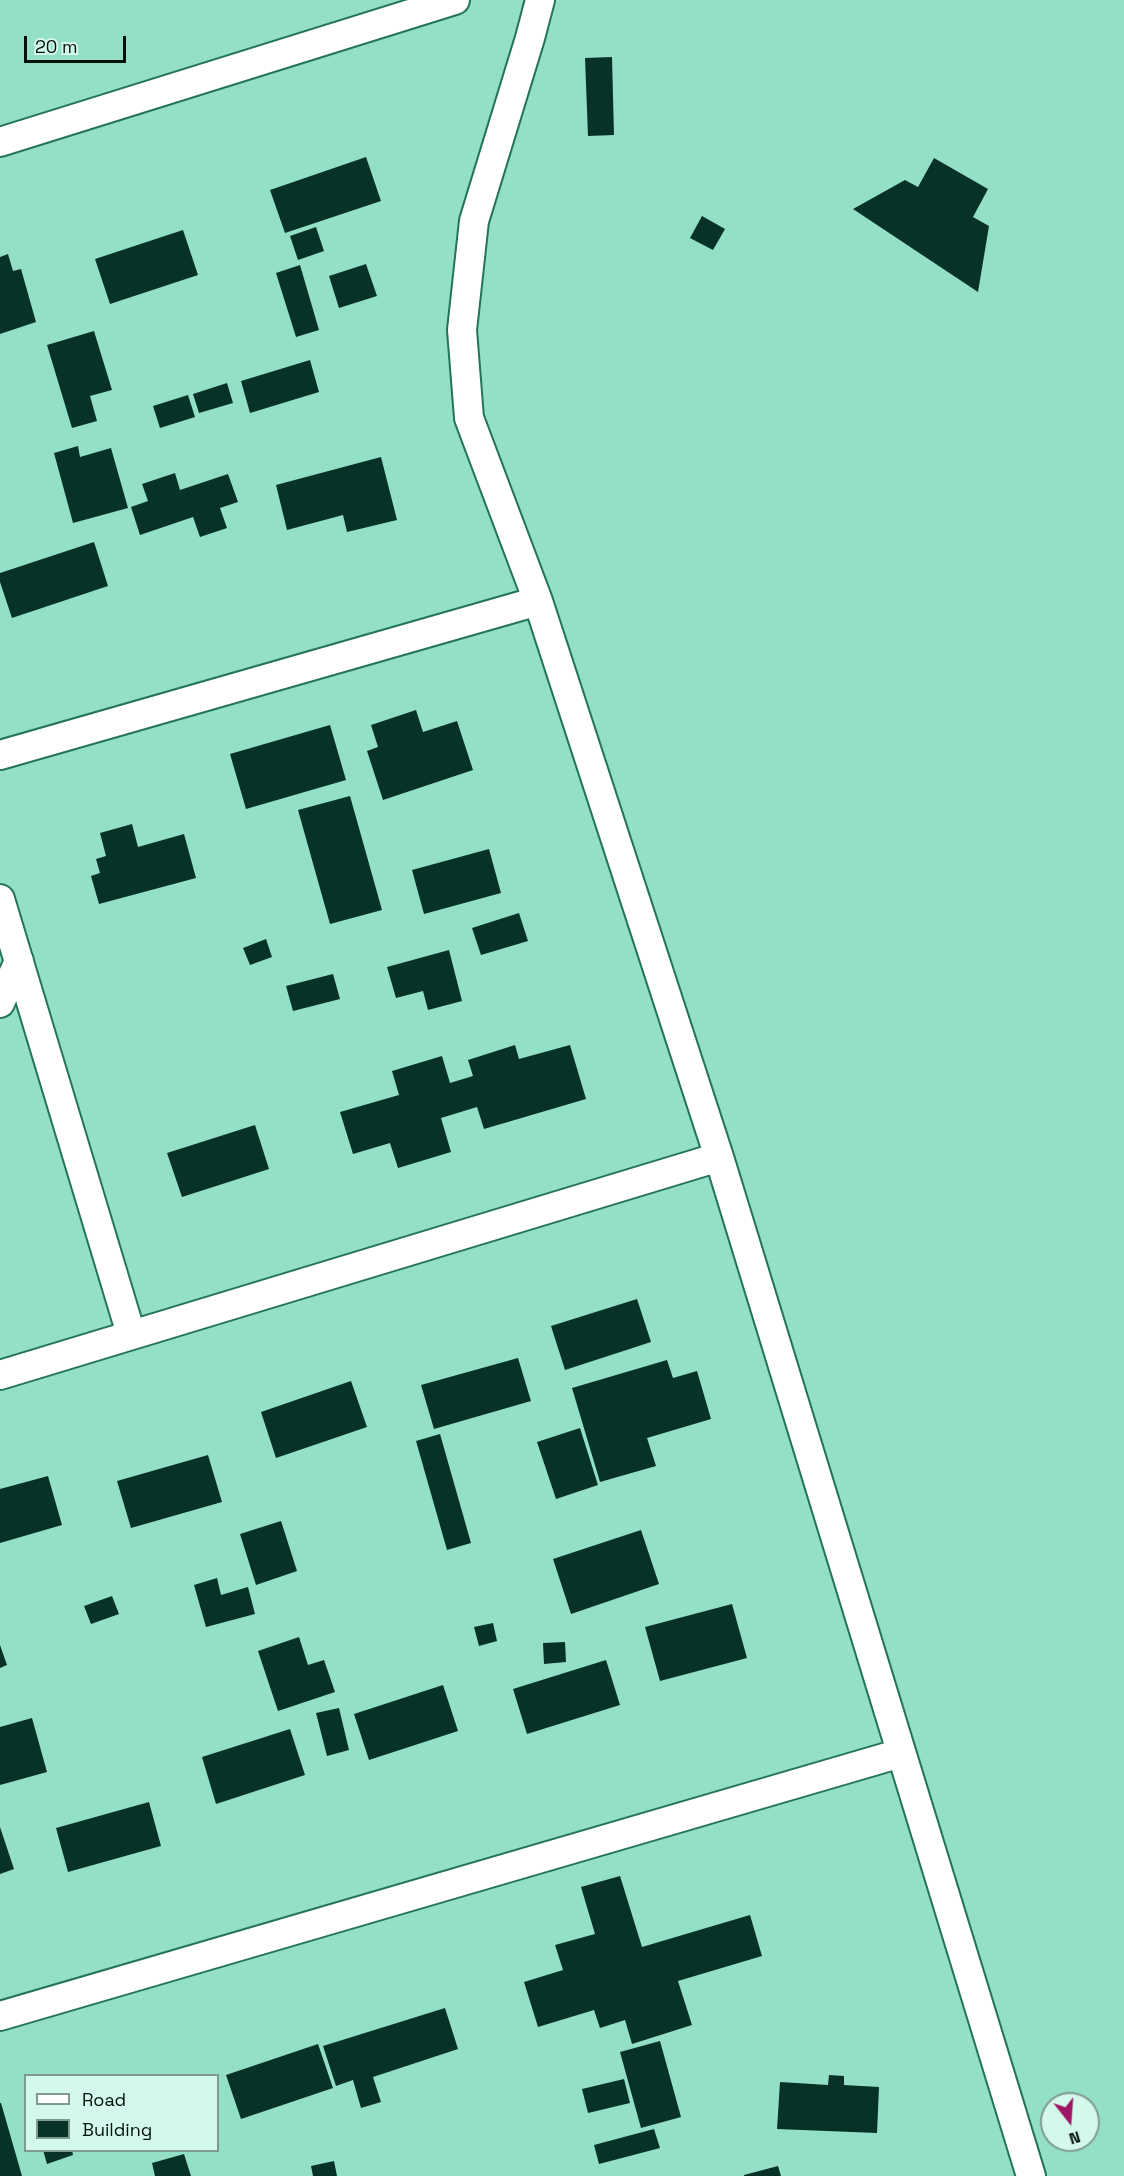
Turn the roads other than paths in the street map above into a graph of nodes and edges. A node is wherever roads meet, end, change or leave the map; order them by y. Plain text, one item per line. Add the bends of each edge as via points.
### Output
1 (455, 0) edge
2 (540, 0) edge
3 (0, 142) edge
4 (538, 601) junction
5 (0, 755) edge
6 (0, 899) edge
7 (19, 961) junction
8 (0, 1003) edge
9 (719, 1157) junction
10 (131, 1334) junction
11 (0, 1375) edge
12 (901, 1753) junction
13 (0, 2016) edge
14 (1031, 2176) edge

1 - 3 street
2 - 4 street via 474,221 462,330 469,418
4 - 5 street
4 - 9 street
6 - 7 street
7 - 8 street
7 - 10 street
9 - 10 street
9 - 12 street
10 - 11 street
12 - 13 street
12 - 14 street

